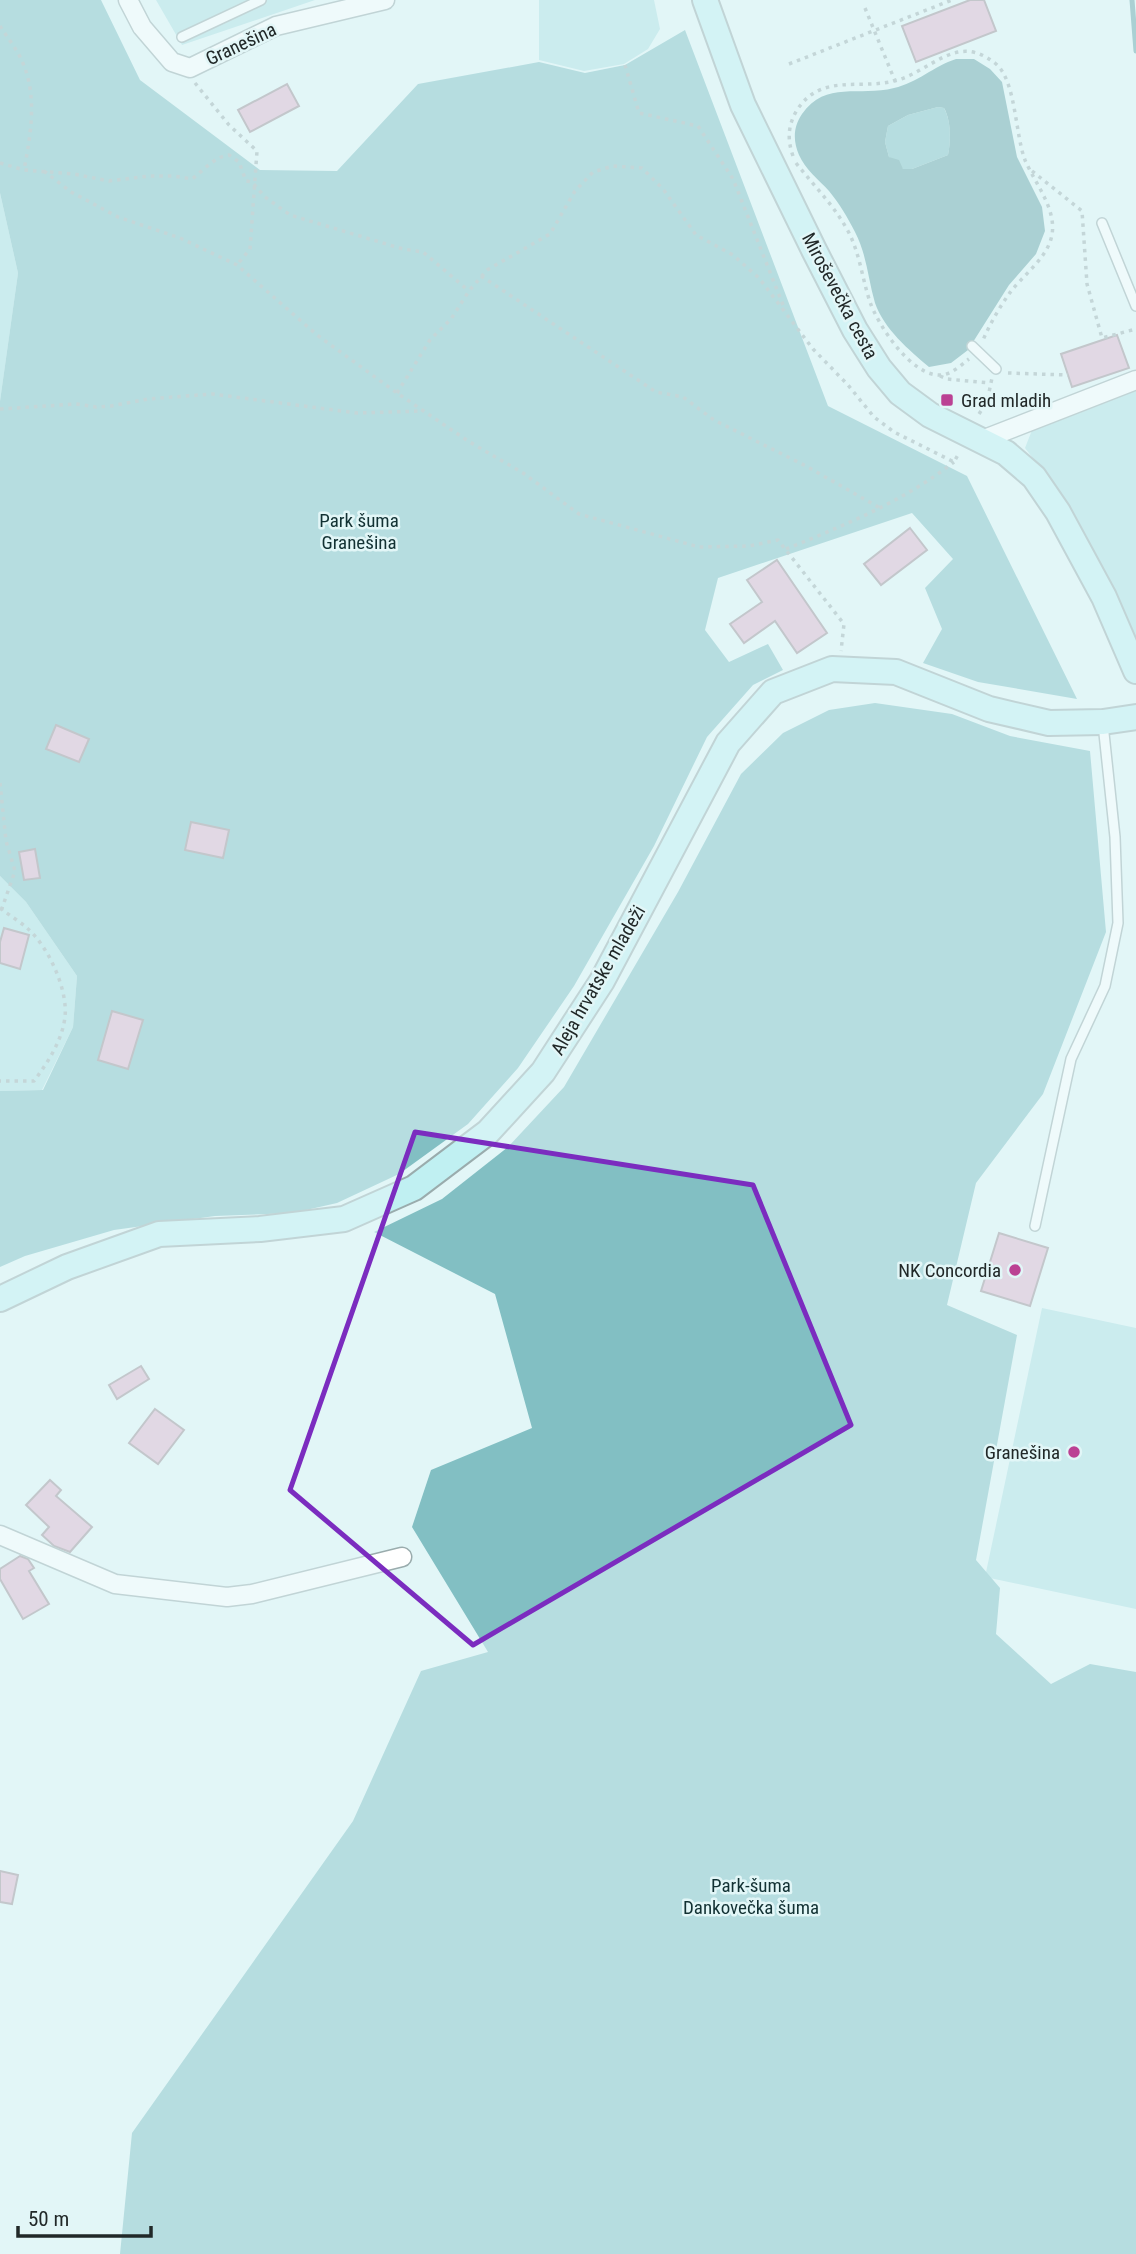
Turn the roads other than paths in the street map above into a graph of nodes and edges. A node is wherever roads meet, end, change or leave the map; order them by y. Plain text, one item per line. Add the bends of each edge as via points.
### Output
1 (128, 0) edge
2 (261, 0) edge
3 (385, 0) edge
4 (705, 0) edge
5 (182, 37) dead end
6 (1102, 223) dead end
7 (1136, 306) edge
8 (975, 348) road end
9 (995, 370) road end
10 (1136, 380) edge
11 (982, 440) junction
12 (1136, 671) edge
13 (1136, 717) edge
14 (1103, 722) junction
15 (1035, 1226) dead end
16 (0, 1299) edge
17 (0, 1535) edge
18 (402, 1557) dead end

1 - 3 street, Granešina via 142,27 172,62 190,68 276,26
2 - 5 lane
4 - 11 street, Miroševečka cesta via 743,105 855,330 900,393 930,415
6 - 7 lane
8 - 9 lane
10 - 11 street
11 - 12 street, Miroševečka cesta via 1020,463 1058,512 1104,597
13 - 14 street, Aleja hrvatske mladeži
14 - 15 lane via 1118,923 1105,986 1071,1059
14 - 16 street, Aleja hrvatske mladeži via 1049,723 989,709 896,672 832,669 773,692 728,743 602,981 543,1072 488,1132 414,1188 344,1219 159,1234 67,1267
17 - 18 street via 116,1584 227,1597

